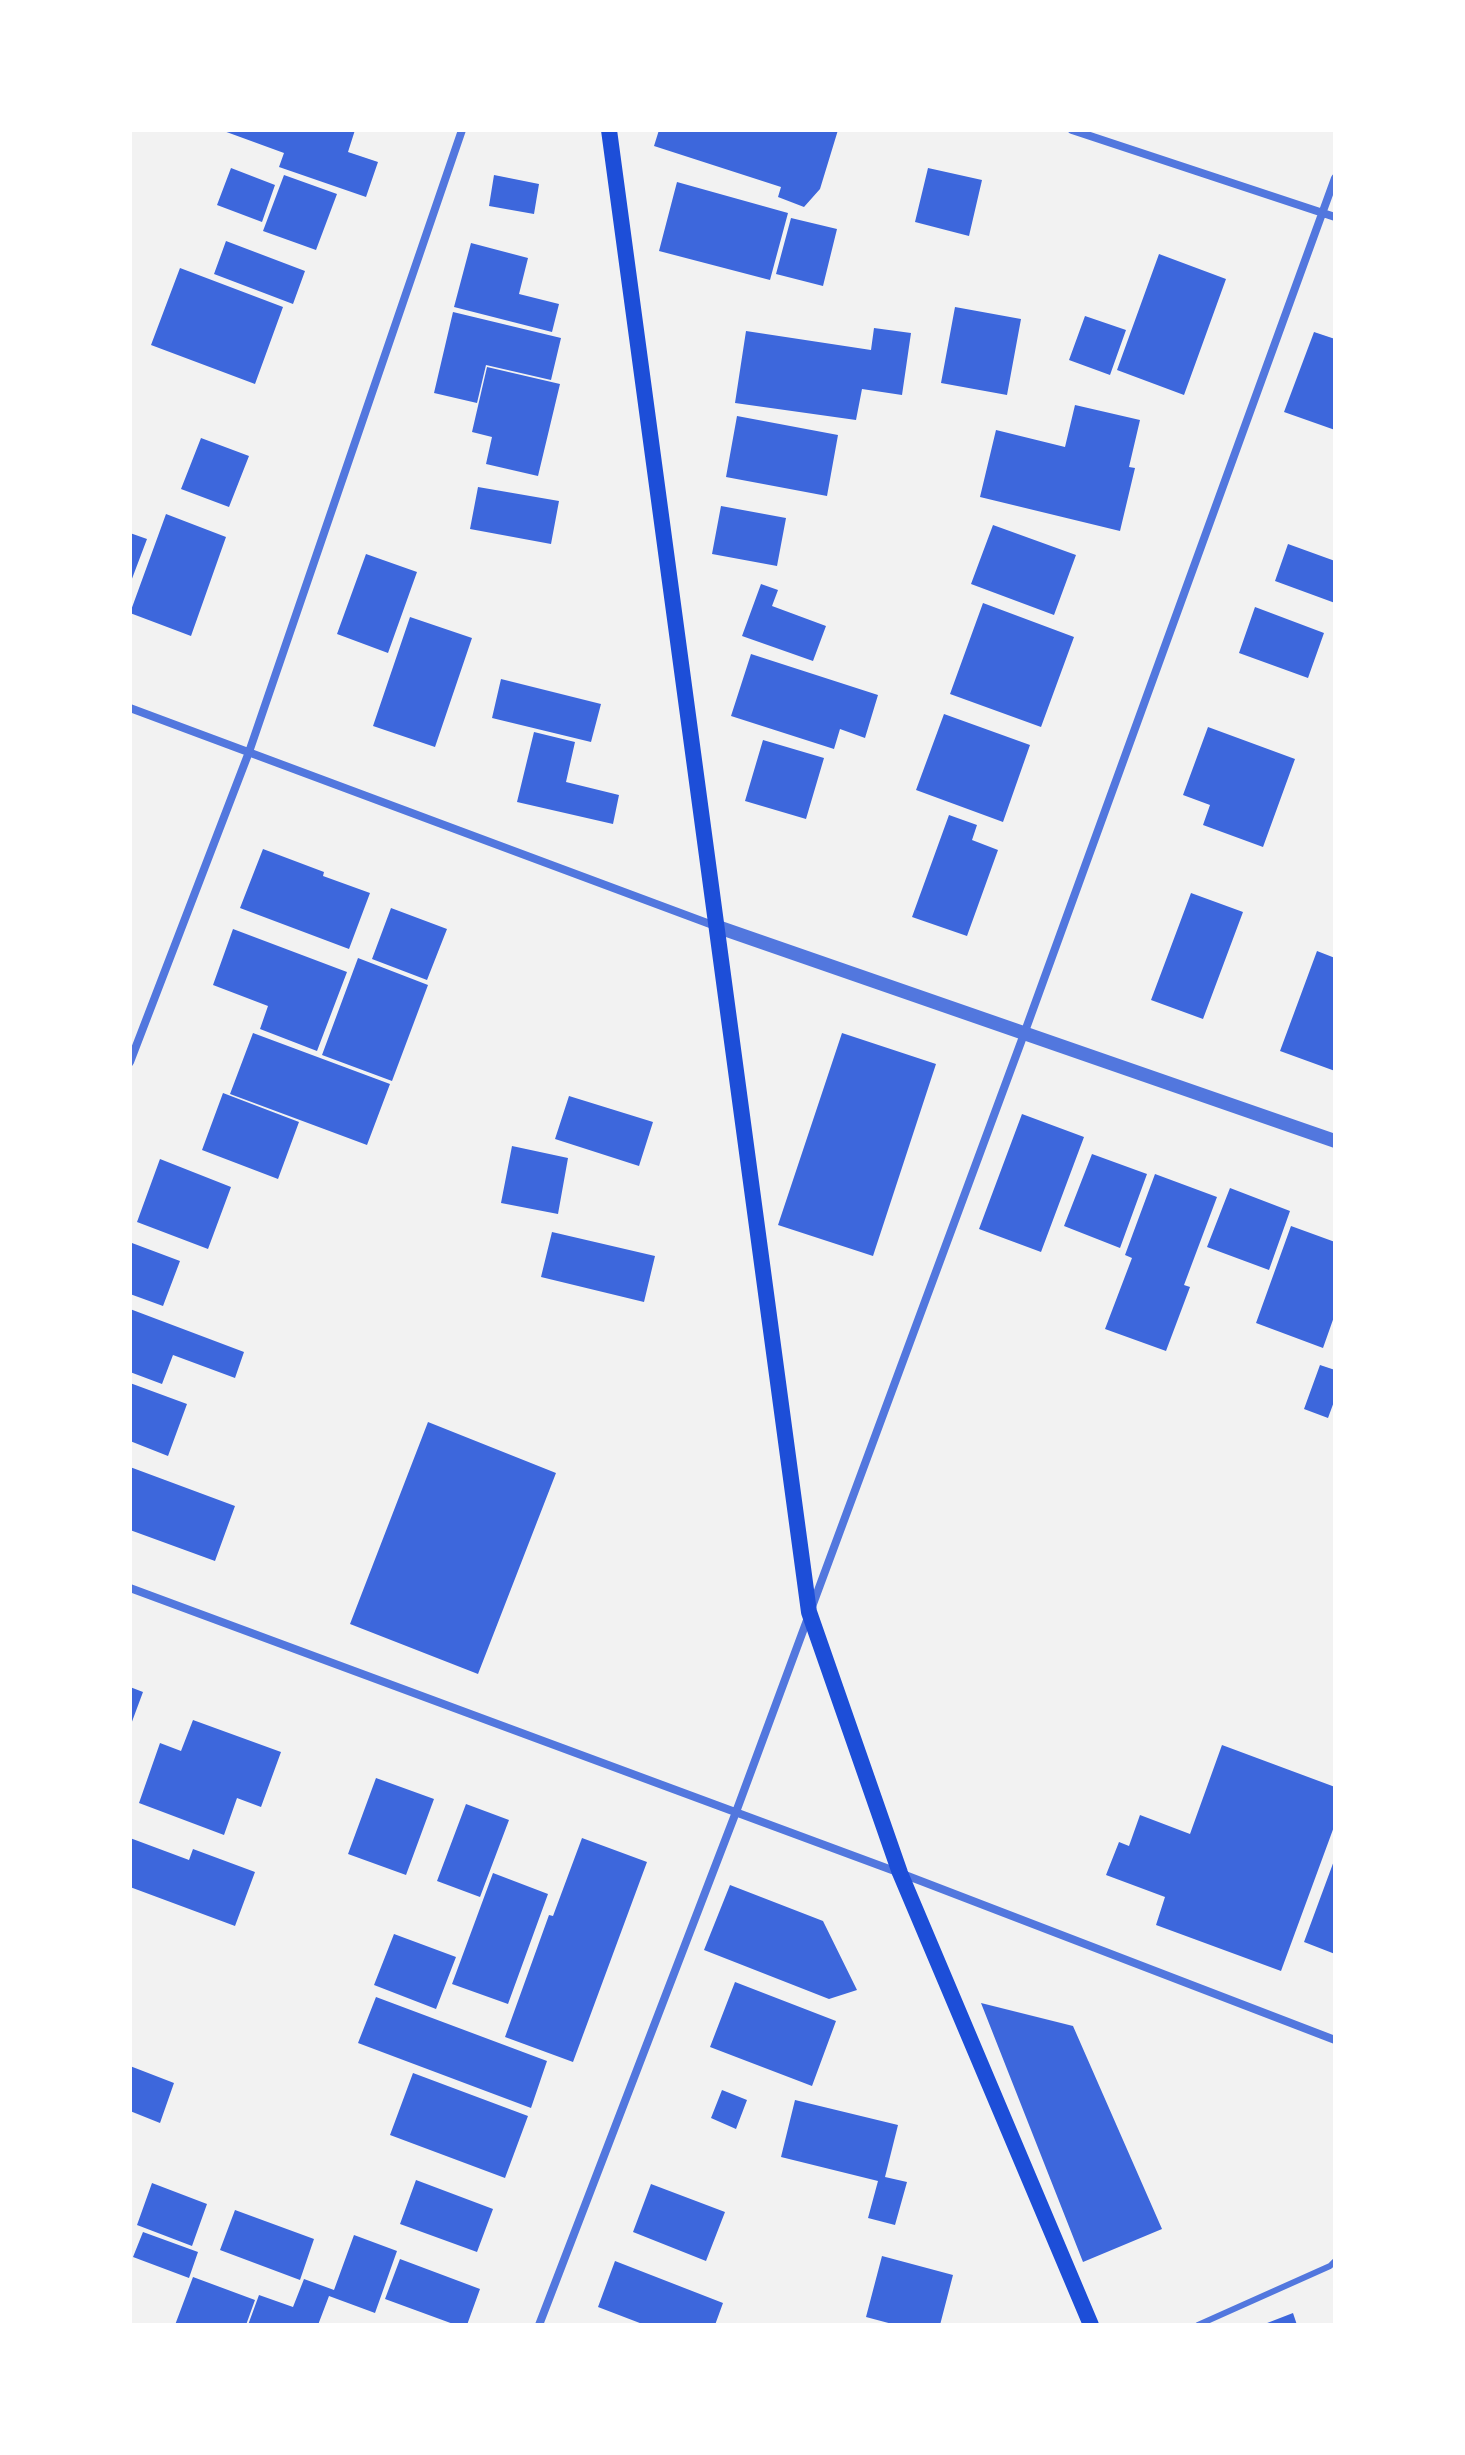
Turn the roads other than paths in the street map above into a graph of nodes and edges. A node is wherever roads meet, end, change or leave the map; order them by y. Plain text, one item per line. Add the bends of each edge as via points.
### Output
1 (462, 130) edge
2 (609, 130) edge
3 (1072, 130) edge
4 (1335, 178) edge
5 (1322, 212) junction
6 (1335, 217) edge
7 (130, 708) edge
8 (249, 752) junction
9 (718, 927) junction
10 (1024, 1034) junction
11 (130, 1062) edge
12 (1335, 1141) edge
13 (130, 1588) edge
14 (809, 1612) junction
15 (736, 1812) junction
16 (900, 1873) junction
17 (1335, 2040) edge
18 (1335, 2261) edge
19 (539, 2325) edge
20 (1091, 2325) edge
21 (1198, 2325) edge

1 - 8 street
2 - 9 main road
3 - 5 street
4 - 5 street
5 - 6 street
5 - 10 street
7 - 8 street
8 - 9 street
8 - 11 street
9 - 10 street
9 - 14 main road
10 - 12 street
10 - 14 street
13 - 15 street
14 - 15 street
14 - 16 main road
15 - 16 street
15 - 19 street
16 - 17 street
16 - 20 main road
18 - 21 lane

